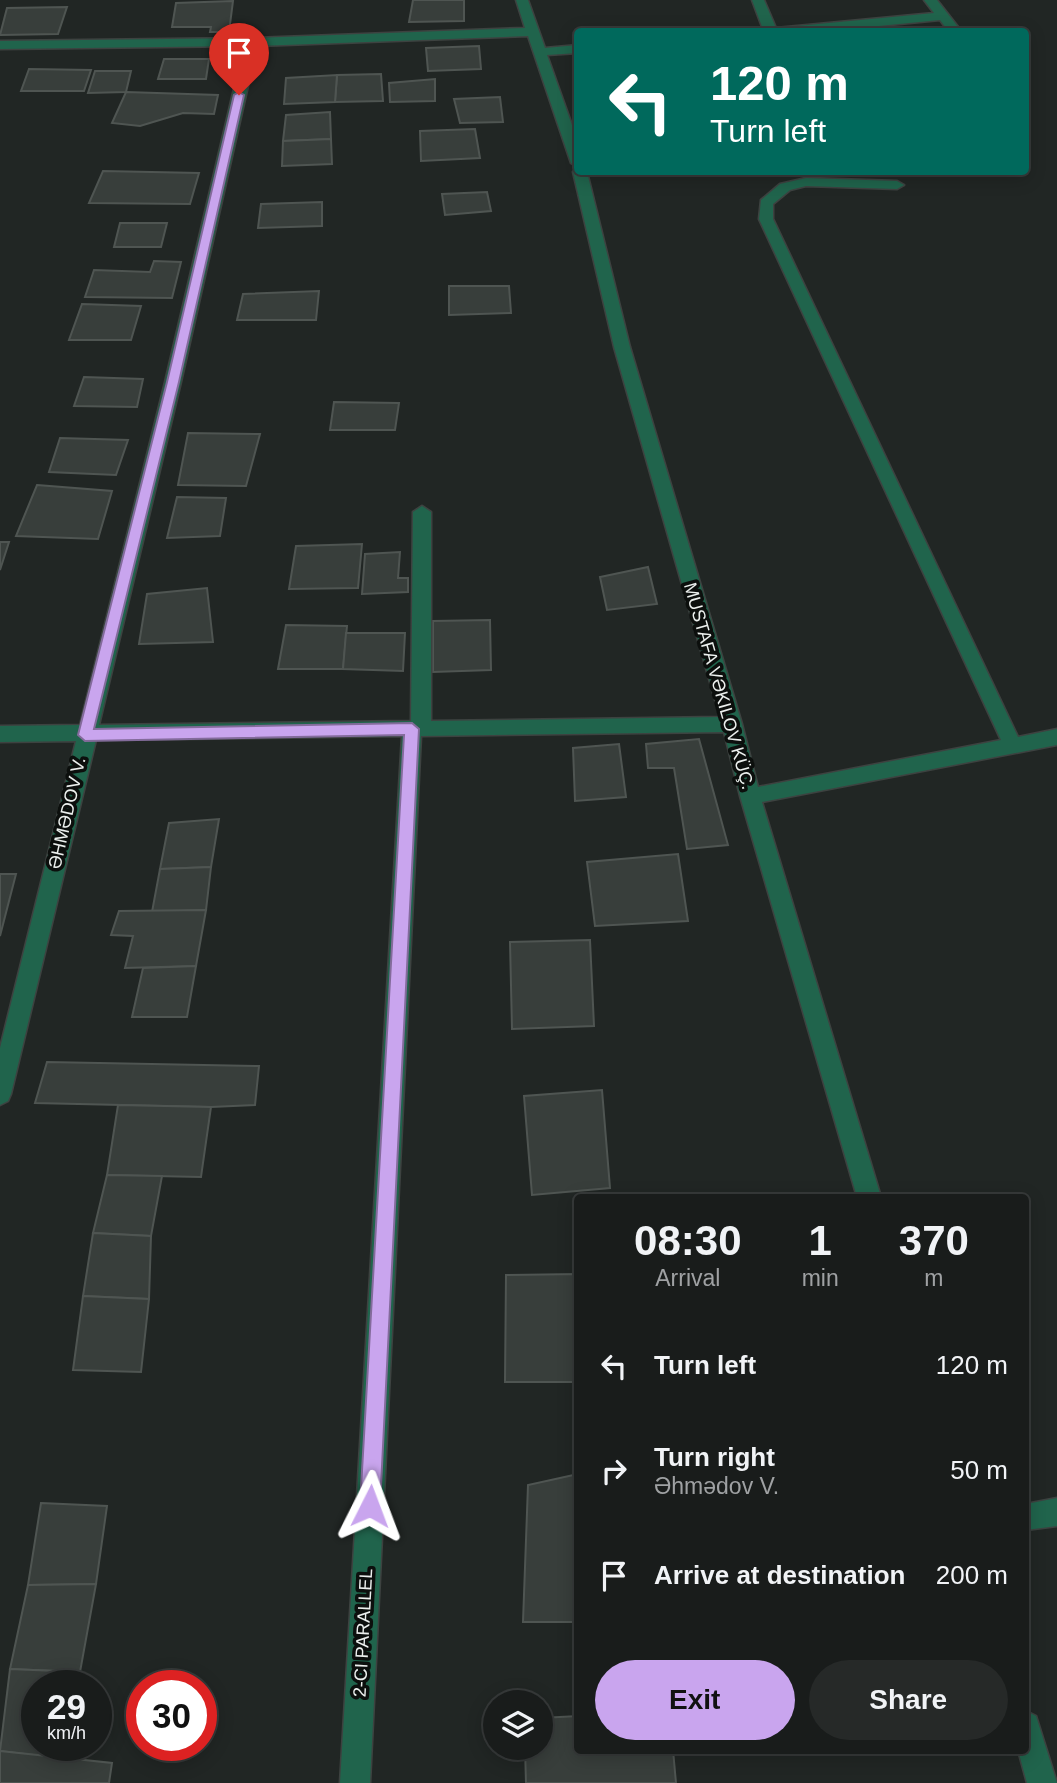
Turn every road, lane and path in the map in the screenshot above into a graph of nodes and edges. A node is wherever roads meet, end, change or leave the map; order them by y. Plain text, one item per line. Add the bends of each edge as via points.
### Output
1 (522, 0) edge
2 (758, 0) edge
3 (930, 0) edge
4 (942, 16) junction
5 (770, 28) edge
6 (814, 28) edge
7 (952, 28) edge
8 (533, 32) junction
9 (251, 42) junction
10 (0, 45) edge
11 (574, 49) edge
12 (541, 52) junction
13 (574, 134) edge
14 (581, 175) edge
15 (897, 185) dead end
16 (422, 512) dead end
17 (732, 724) junction
18 (417, 729) junction
19 (0, 734) edge
20 (85, 735) junction
21 (1057, 737) edge
22 (1013, 746) junction
23 (750, 796) junction
24 (0, 1094) edge
25 (868, 1194) edge
26 (1057, 1513) edge
27 (1029, 1517) edge
28 (1029, 1737) edge
29 (355, 1783) edge
30 (1042, 1783) edge

1 - 8 street
2 - 5 street
3 - 4 street
4 - 6 street
4 - 7 street
8 - 9 street
8 - 12 street
9 - 10 street
9 - 20 street, ƏHMƏDOV V.
11 - 12 street
12 - 13 street
14 - 17 street, MUSTAFA VƏKILOV KÜÇ. via 622,347
15 - 22 street via 806,182 785,187 766,203 766,219
16 - 18 street, 2-CI PARALLEL
17 - 18 street
17 - 23 street, MUSTAFA VƏKILOV KÜÇ.
18 - 20 street
18 - 29 street, 2-CI PARALLEL
19 - 20 street
20 - 24 street, ƏHMƏDOV V.
21 - 22 street
22 - 23 street
23 - 25 street, MUSTAFA VƏKILOV KÜÇ.
26 - 27 street
28 - 30 street

